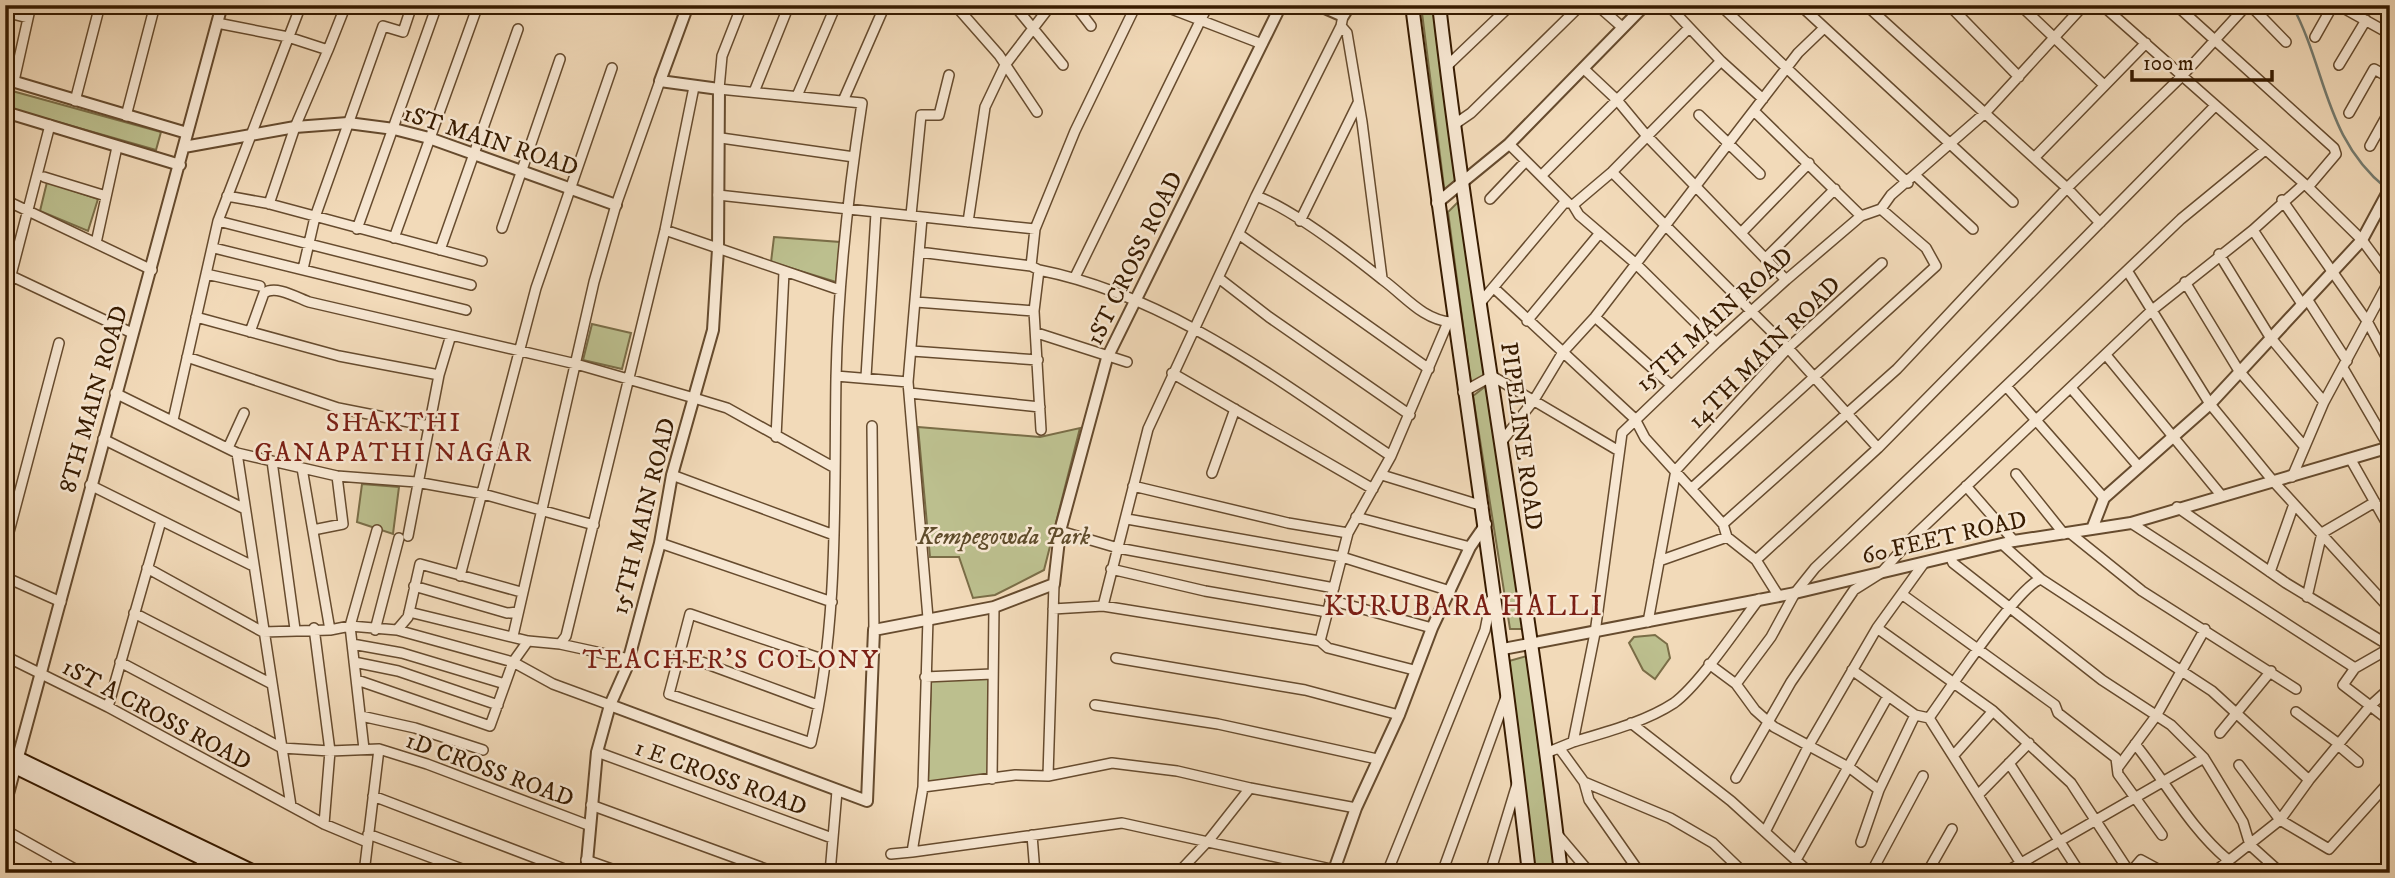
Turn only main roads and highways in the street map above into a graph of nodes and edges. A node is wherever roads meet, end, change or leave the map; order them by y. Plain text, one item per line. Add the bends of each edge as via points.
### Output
1 (1412, 5) edge
2 (1441, 7) edge
3 (10, 759) edge
4 (233, 873) edge
5 (256, 873) edge
6 (1529, 873) edge
7 (1561, 873) edge

1 - 6 main road, PIPELINE ROAD via 1450,322 1486,524
2 - 7 main road, PIPELINE ROAD
3 - 4 main road
3 - 5 main road

